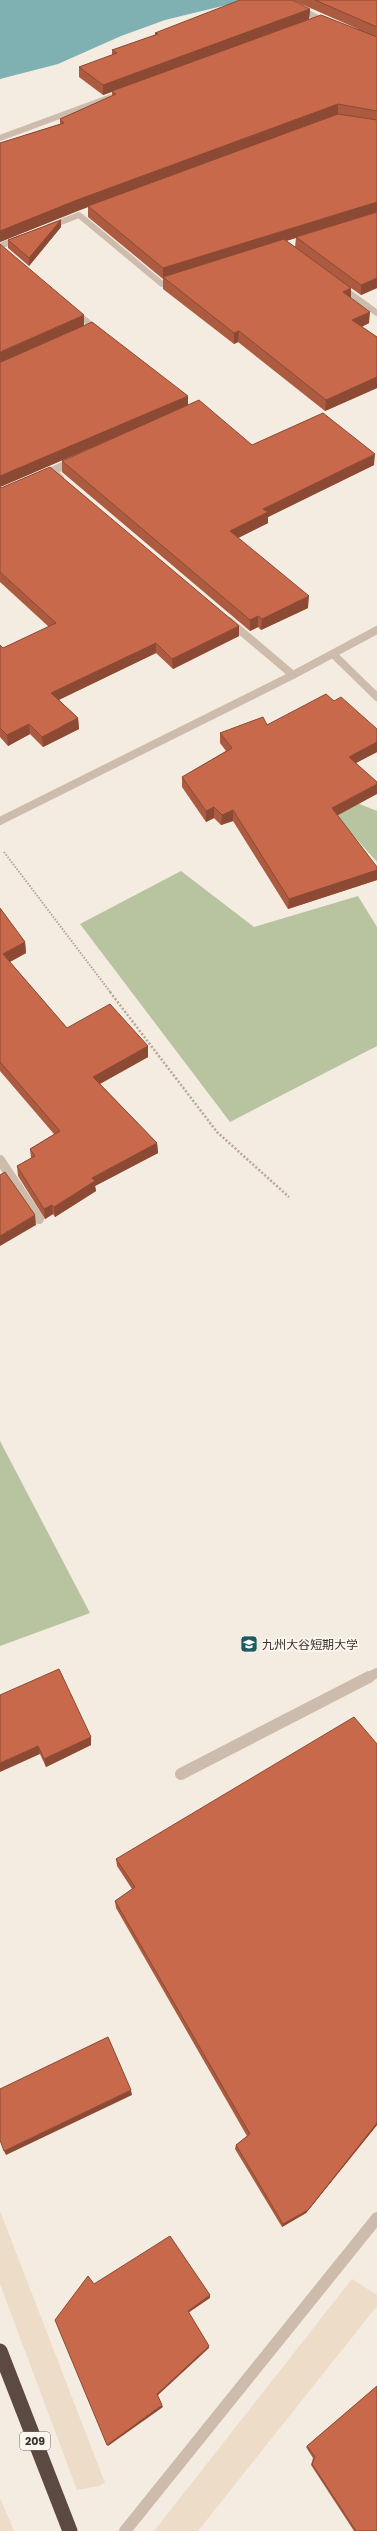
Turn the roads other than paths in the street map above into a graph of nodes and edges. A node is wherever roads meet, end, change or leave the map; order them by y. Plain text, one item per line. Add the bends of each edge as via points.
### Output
1 (282, 0) edge
2 (321, 20) junction
3 (314, 23) edge
4 (335, 26) edge
5 (120, 94) edge
6 (0, 138) edge
7 (86, 212) edge
8 (79, 215) junction
9 (43, 229) edge
10 (29, 234) edge
11 (2, 248) edge
12 (183, 278) edge
13 (334, 282) edge
14 (70, 307) edge
15 (377, 312) edge
16 (105, 336) edge
17 (81, 458) edge
18 (64, 481) edge
19 (221, 614) edge
20 (377, 630) edge
21 (332, 654) junction
22 (294, 675) junction
23 (377, 697) edge
24 (0, 821) edge
25 (0, 1160) edge
26 (39, 1219) edge
27 (377, 1673) edge
28 (181, 1774) dead end
29 (375, 2226) edge
30 (2, 2362) edge
31 (70, 2531) edge
32 (125, 2531) edge

1 - 2 street
2 - 3 street
2 - 4 street
5 - 6 street
7 - 8 street
8 - 9 street
8 - 12 street via 162,284
10 - 11 street
13 - 15 street
14 - 16 street via 90,328
17 - 18 street via 49,473
19 - 22 street
20 - 21 street
21 - 22 street
21 - 23 street
22 - 24 street
25 - 26 street
27 - 28 street
29 - 32 street
30 - 31 highway, 209

